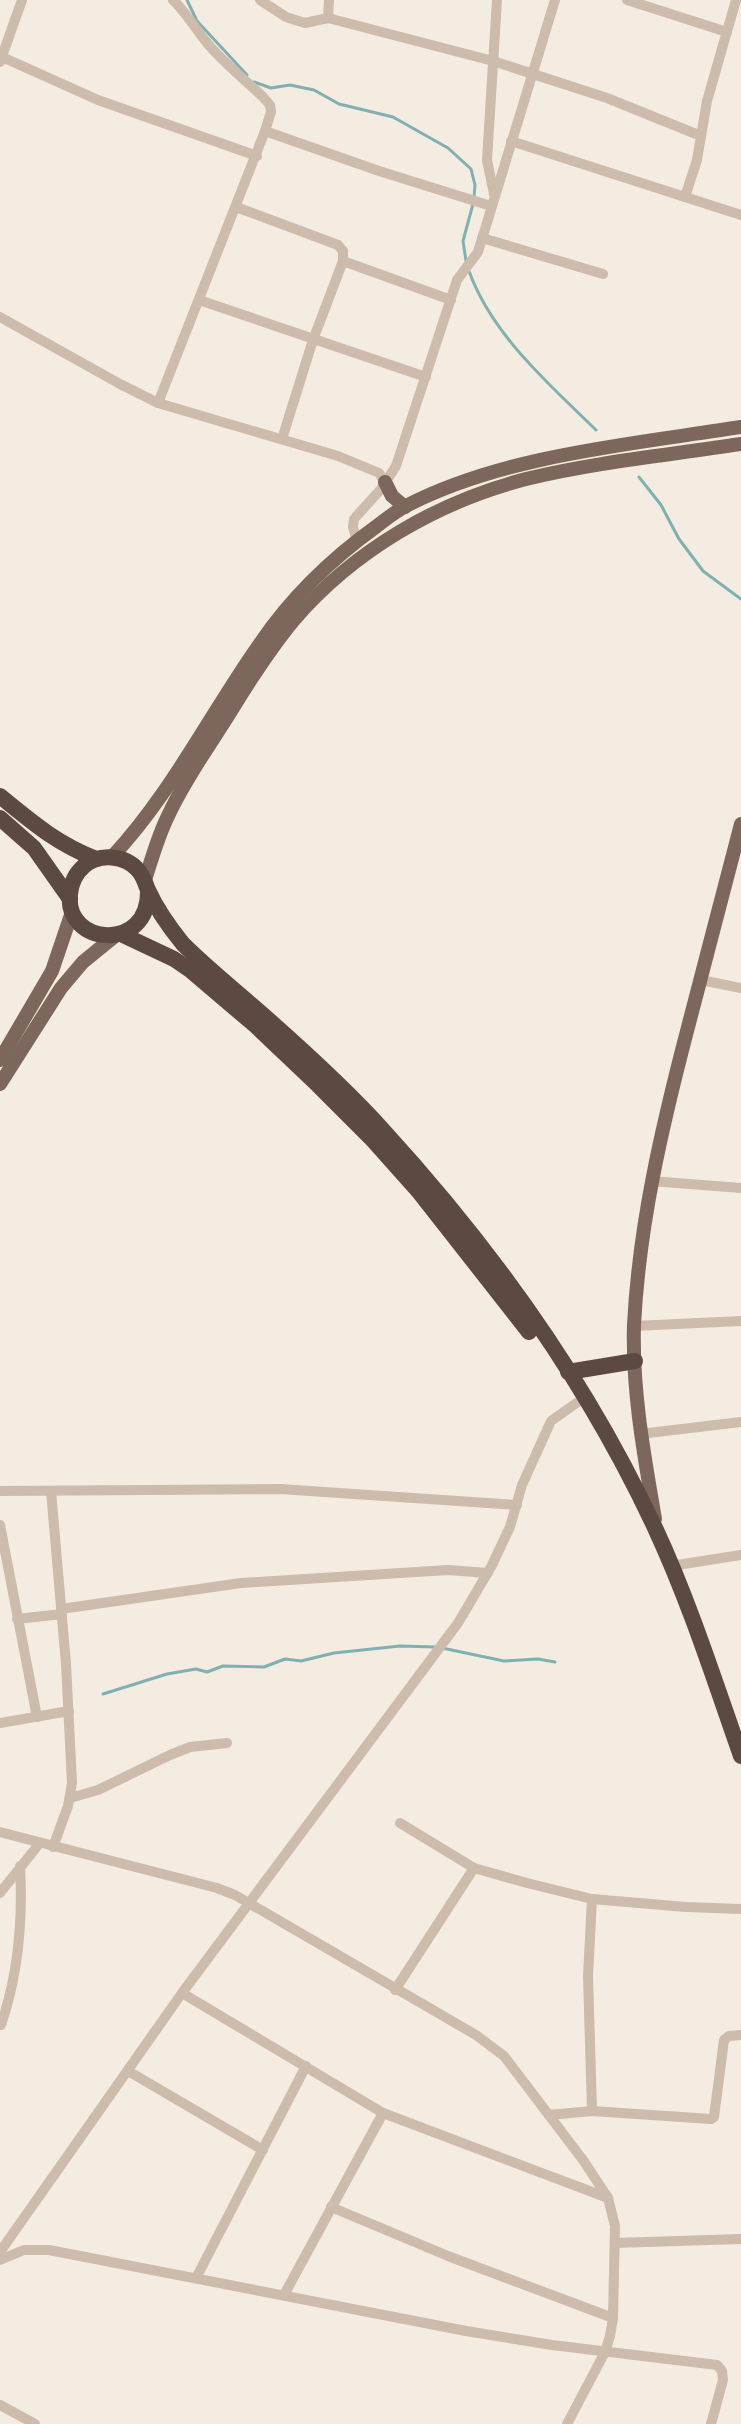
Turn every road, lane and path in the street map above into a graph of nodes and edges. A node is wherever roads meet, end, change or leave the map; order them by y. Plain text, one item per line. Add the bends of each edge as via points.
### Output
1 (22, 0) edge
2 (173, 0) edge
3 (260, 0) edge
4 (329, 0) edge
5 (497, 0) edge
6 (555, 0) edge
7 (627, 0) edge
8 (736, 0) edge
9 (328, 18) junction
10 (727, 32) junction
11 (1, 59) edge
12 (493, 61) junction
13 (532, 74) junction
14 (265, 131) junction
15 (701, 136) junction
16 (511, 141) junction
17 (257, 156) junction
18 (685, 197) junction
19 (484, 201) junction
20 (236, 207) junction
21 (741, 215) edge
22 (482, 238) junction
23 (343, 261) junction
24 (603, 274) dead end
25 (199, 300) junction
26 (451, 300) junction
27 (0, 317) edge
28 (313, 340) junction
29 (426, 377) junction
30 (158, 403) junction
31 (741, 427) edge
32 (282, 439) junction
33 (741, 444) edge
34 (385, 482) junction
35 (405, 507) junction
36 (357, 541) junction
37 (0, 796) edge
38 (0, 818) edge
39 (741, 824) edge
40 (104, 858) junction
41 (146, 885) junction
42 (71, 905) junction
43 (118, 935) junction
44 (701, 980) junction
45 (741, 988) edge
46 (0, 1059) edge
47 (0, 1084) edge
48 (651, 1181) junction
49 (741, 1188) edge
50 (741, 1321) edge
51 (634, 1326) junction
52 (558, 1356) junction
53 (635, 1361) junction
54 (568, 1372) junction
55 (585, 1397) junction
56 (741, 1422) edge
57 (640, 1434) junction
58 (0, 1491) edge
59 (51, 1491) junction
60 (517, 1505) junction
61 (0, 1525) edge
62 (657, 1532) junction
63 (741, 1555) edge
64 (671, 1566) junction
65 (488, 1573) junction
66 (61, 1611) junction
67 (17, 1619) junction
68 (69, 1711) junction
69 (37, 1717) junction
70 (0, 1724) edge
71 (227, 1743) dead end
72 (741, 1756) edge
73 (70, 1798) junction
74 (400, 1823) dead end
75 (0, 1832) edge
76 (39, 1844) junction
77 (53, 1847) junction
78 (20, 1866) junction
79 (474, 1868) junction
80 (0, 1893) edge
81 (592, 1899) junction
82 (249, 1903) junction
83 (741, 1909) edge
84 (395, 1990) junction
85 (183, 1993) junction
86 (1, 2025) edge
87 (741, 2035) edge
88 (306, 2066) junction
89 (128, 2070) junction
90 (592, 2111) junction
91 (383, 2113) junction
92 (549, 2115) junction
93 (263, 2150) junction
94 (608, 2198) junction
95 (331, 2207) junction
96 (741, 2238) edge
97 (615, 2243) junction
98 (0, 2252) edge
99 (0, 2260) edge
100 (196, 2278) junction
101 (284, 2295) junction
102 (613, 2318) junction
103 (605, 2352) junction
104 (0, 2404) edge
105 (35, 2424) edge
106 (567, 2424) edge
107 (711, 2424) edge

1 - 11 street
2 - 14 street via 210,46 270,105
3 - 9 street via 286,17 305,23
4 - 9 street
5 - 12 street
6 - 13 street
7 - 10 street
8 - 10 street
9 - 12 street
10 - 15 street
11 - 17 street via 98,100
12 - 13 street
12 - 19 street
13 - 15 street via 607,98
13 - 16 street
14 - 17 street
14 - 19 street
15 - 18 street
16 - 18 street
16 - 19 street
17 - 20 street
18 - 21 street
19 - 22 street
20 - 23 street via 338,245
20 - 25 street
22 - 24 street
22 - 26 street via 475,258 463,269
23 - 26 street
23 - 28 street
25 - 28 street
25 - 30 street
26 - 29 street
27 - 30 street
28 - 29 street
28 - 32 street
29 - 34 street via 396,466
30 - 32 street
31 - 35 main road via 518,466 469,480
32 - 34 street via 379,473
33 - 41 main road via 555,473 492,489 410,525 359,559 313,599 262,662 175,801
34 - 35 main road via 392,496
34 - 36 street via 354,519
35 - 36 main road
36 - 40 main road via 280,616 146,819
37 - 40 highway via 48,835 72,849
38 - 42 highway via 34,848
39 - 44 main road
40 - 41 highway via 125,860 137,868
40 - 42 highway via 85,865 76,875 71,886
41 - 43 highway via 146,912 131,930
41 - 52 highway via 183,944 328,1073 409,1159 490,1260
42 - 43 highway via 79,923 89,931 102,936
42 - 46 main road via 52,971
43 - 47 main road via 82,962 61,988
43 - 52 highway via 174,958 256,1026 318,1085 420,1193 526,1329
44 - 45 street
44 - 48 main road
48 - 49 street
48 - 51 main road
50 - 51 street
51 - 53 main road
52 - 54 highway
53 - 54 highway
53 - 57 main road
54 - 55 highway
55 - 60 street via 551,1421
55 - 62 highway
56 - 57 street
57 - 62 main road
58 - 59 street
59 - 60 street via 280,1489
59 - 66 street
60 - 65 street
61 - 67 street
62 - 64 highway
63 - 64 street
64 - 72 highway
65 - 66 street via 448,1570 241,1583
65 - 82 street via 458,1623
66 - 67 street
66 - 68 street
67 - 69 street
68 - 69 street
68 - 73 street
69 - 70 street
71 - 73 street via 190,1747 98,1790
73 - 77 street
74 - 79 street
75 - 76 street
76 - 77 street
76 - 78 street
77 - 82 street via 217,1888
78 - 80 street
78 - 86 street via 22,1901 11,1995
79 - 81 street
79 - 84 street
81 - 83 street
81 - 90 street via 588,1976
82 - 84 street
82 - 85 street
84 - 92 street via 476,2035 504,2056
85 - 88 street
85 - 89 street
87 - 90 street via 724,2040 711,2119
88 - 91 street
88 - 93 street
89 - 93 street
89 - 98 street
90 - 92 street
91 - 94 street
91 - 95 street
92 - 94 street
93 - 100 street
94 - 97 street
95 - 101 street
95 - 102 street
96 - 97 street
97 - 102 street
99 - 100 street via 24,2250 49,2250
100 - 101 street
101 - 103 street via 466,2331
102 - 103 street
103 - 106 street
103 - 107 street via 717,2365 723,2380
104 - 105 street

